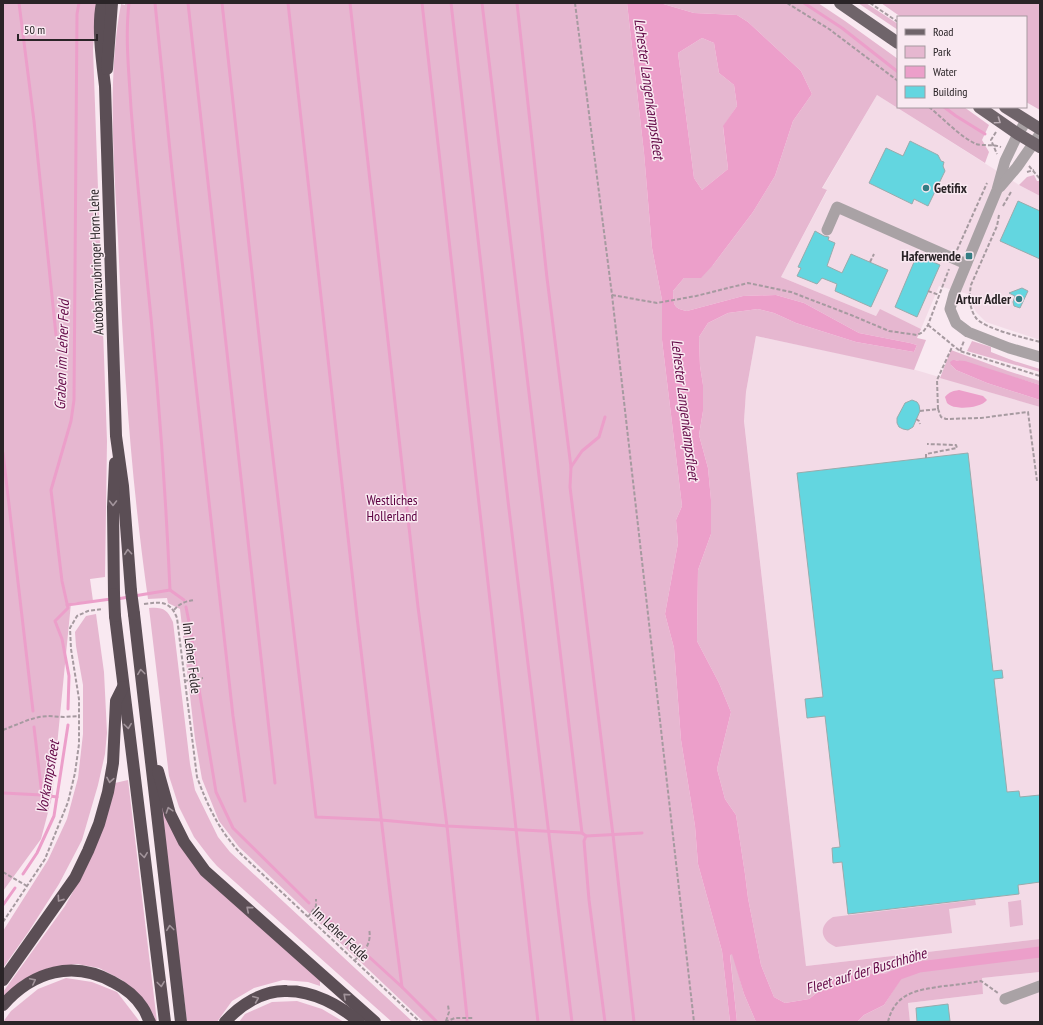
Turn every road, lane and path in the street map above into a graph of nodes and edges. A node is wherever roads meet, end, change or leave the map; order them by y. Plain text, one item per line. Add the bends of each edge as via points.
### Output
1 (102, 3) edge
2 (112, 3) edge
3 (575, 3) edge
4 (787, 3) edge
5 (840, 3) edge
6 (870, 3) edge
7 (897, 21) edge
8 (897, 42) edge
9 (897, 80) edge
10 (105, 86) junction
11 (930, 108) edge
12 (981, 108) edge
13 (1006, 108) edge
14 (1026, 121) junction
15 (1040, 129) edge
16 (1018, 134) junction
17 (1038, 142) edge
18 (997, 156) dead end
19 (1024, 174) dead end
20 (1040, 179) edge
21 (988, 182) dead end
22 (1012, 189) dead end
23 (997, 190) junction
24 (826, 230) dead end
25 (874, 254) dead end
26 (954, 258) junction
27 (870, 262) dead end
28 (966, 264) junction
29 (928, 291) dead end
30 (612, 295) junction
31 (939, 296) junction
32 (928, 325) junction
33 (1040, 342) edge
34 (953, 345) junction
35 (1040, 357) edge
36 (1040, 376) edge
37 (938, 409) junction
38 (920, 410) dead end
39 (916, 420) dead end
40 (920, 424) dead end
41 (116, 436) junction
42 (927, 444) dead end
43 (926, 458) dead end
44 (1037, 481) dead end
45 (195, 600) dead end
46 (142, 604) dead end
47 (174, 610) junction
48 (112, 612) junction
49 (203, 678) dead end
50 (184, 681) junction
51 (123, 687) junction
52 (79, 716) junction
53 (3, 730) edge
54 (149, 738) junction
55 (3, 872) edge
56 (27, 886) junction
57 (316, 899) dead end
58 (308, 917) junction
59 (3, 922) edge
60 (369, 929) dead end
61 (355, 960) junction
62 (3, 980) edge
63 (1040, 986) edge
64 (1006, 999) joint
65 (3, 1005) edge
66 (448, 1005) dead end
67 (473, 1018) dead end
68 (150, 1022) edge
69 (166, 1022) edge
70 (181, 1022) edge
71 (225, 1022) edge
72 (359, 1022) edge
73 (375, 1022) edge
74 (420, 1022) edge
75 (446, 1022) edge
76 (693, 1022) edge
77 (888, 1022) edge

1 - 10 highway, Autobahnzubringer Horn-Lehe via 101,52
2 - 10 highway, Autobahnzubringer Horn-Lehe
3 - 30 path
4 - 9 path via 829,29
5 - 8 main road
6 - 7 path
10 - 41 highway, Autobahnzubringer Horn-Lehe
11 - 18 path via 977,145 992,144
12 -> 16 main road
13 - 14 main road
14 - 15 main road
14 - 16 street
16 - 17 main road
16 - 23 street
17 - 23 street
19 - 20 path via 1034,170
21 - 26 path
22 - 33 path via 971,285 970,304 976,318 986,325
23 - 28 street
24 - 26 street via 837,207
25 - 27 path
26 - 28 street
26 - 31 path
28 - 35 street via 950,309 956,323 968,332
29 - 31 path
30 - 32 path via 657,303 748,283 791,292 889,331 917,335
30 - 76 path
31 - 32 path
32 - 34 path
34 - 36 path via 960,351
34 - 37 path via 937,380
37 - 38 path
37 - 44 path via 941,417 946,419 1028,412
39 - 40 path via 919,420
41 -> 48 highway, bridge
54 -> 41 highway, bridge
42 - 43 path via 956,445 957,448 926,454
45 - 47 path via 178,605
46 - 47 path, Im Leher Felde via 164,603
47 - 50 path, Im Leher Felde
48 - 51 highway
48 - 52 path via 88,611 77,616 70,628
49 - 50 path
50 - 58 path, Im Leher Felde via 197,777 216,822 241,854
51 -> 62 highway via 116,701 113,763 108,792 88,851 75,878
51 -> 69 highway
52 - 53 path via 40,717
52 - 56 path via 79,744 68,802 45,859
70 -> 54 highway
73 -> 54 highway via 206,871 184,842 170,814
55 - 56 path
56 - 59 path
57 - 58 path via 316,906
58 - 61 path, Im Leher Felde
60 - 61 path via 369,944
61 - 74 path, Im Leher Felde
63 - 64 street
64 - 77 path via 981,982 920,990 901,999 890,1014
65 -> 68 highway via 26,985 44,976 64,970 83,971 99,974 123,987 143,1008
66 - 75 path
67 - 75 path via 455,1018
71 -> 72 highway via 244,1004 270,993 286,991 325,999 349,1012

